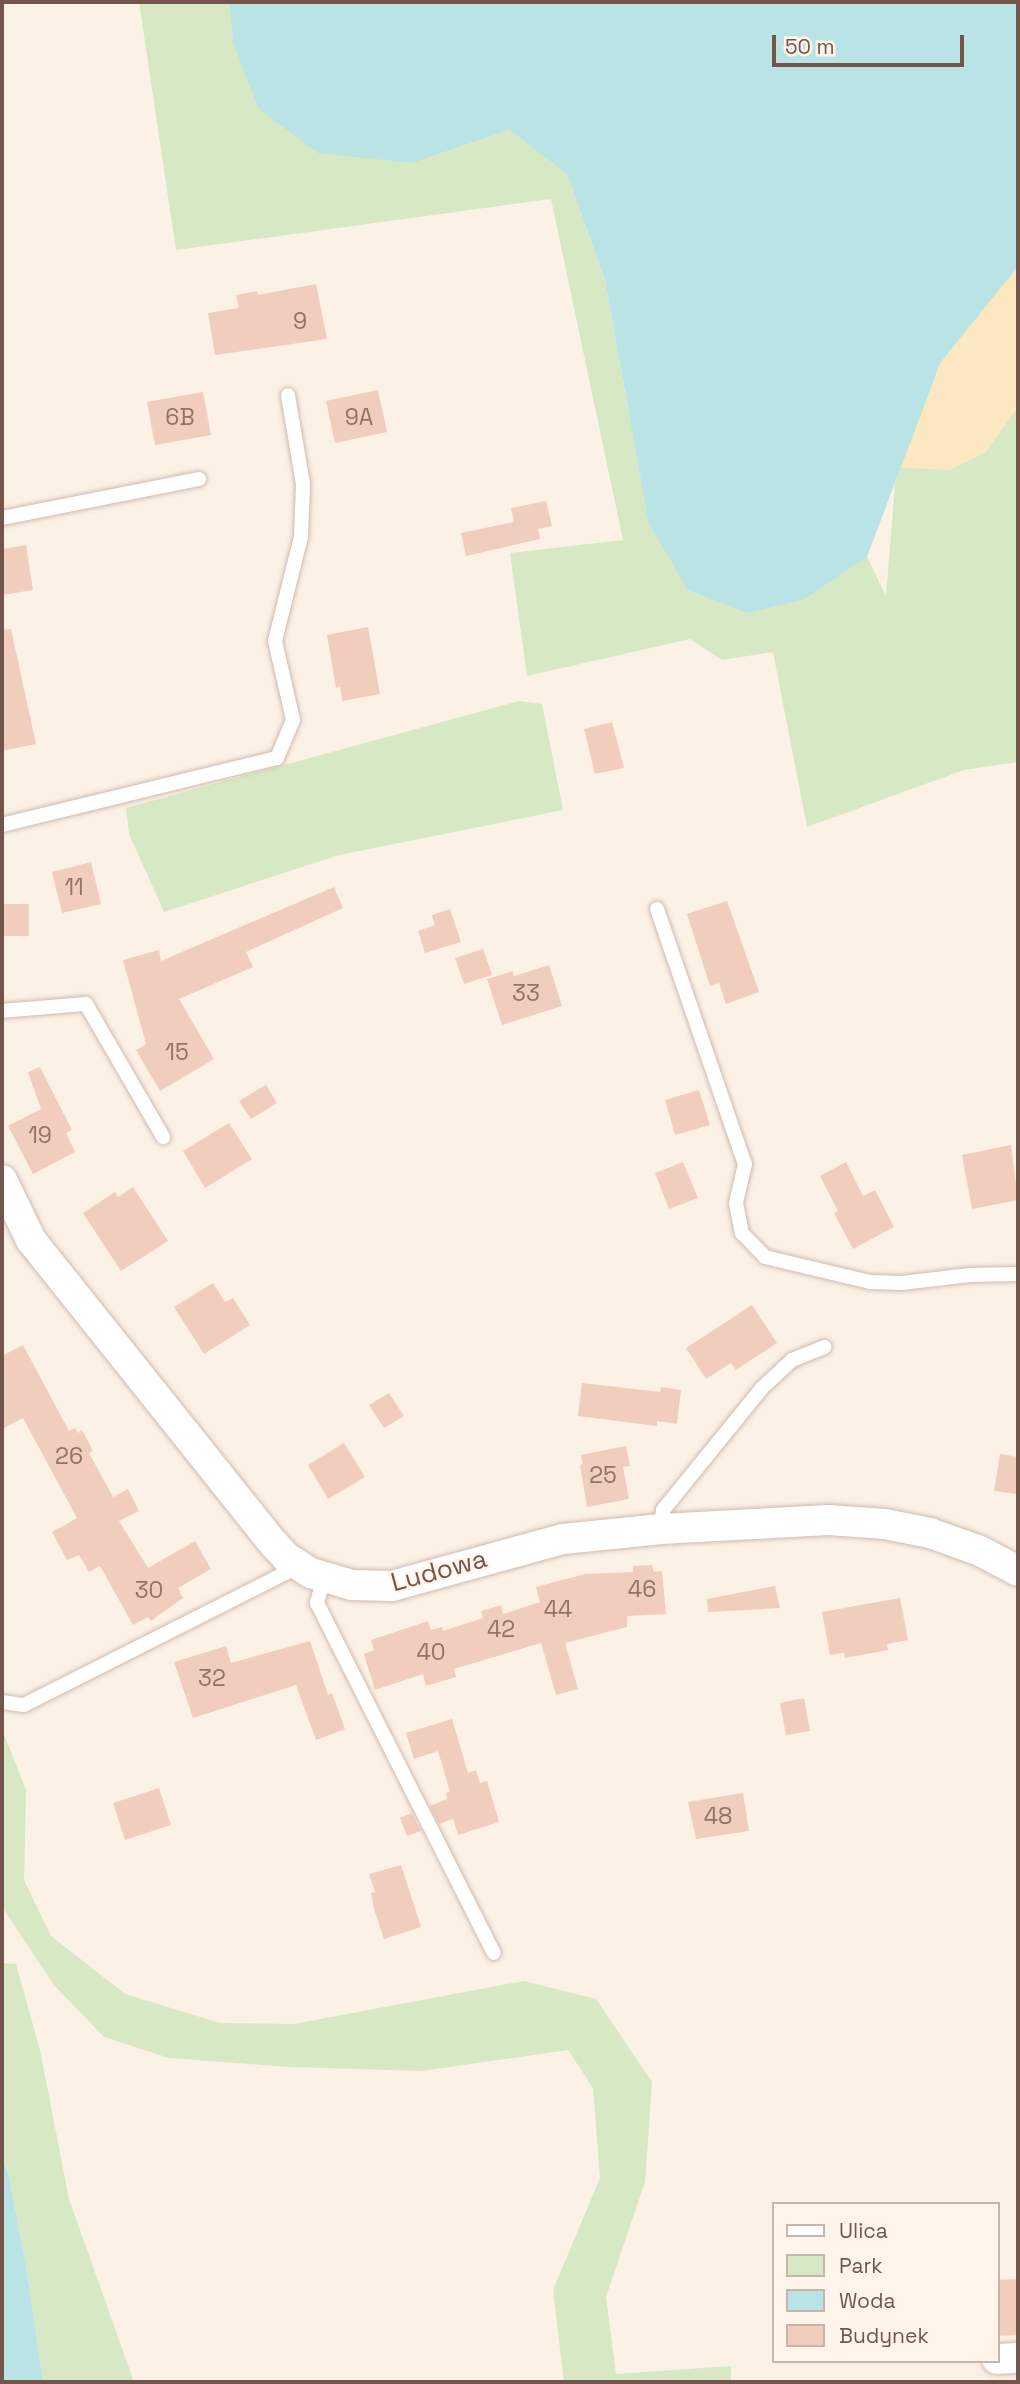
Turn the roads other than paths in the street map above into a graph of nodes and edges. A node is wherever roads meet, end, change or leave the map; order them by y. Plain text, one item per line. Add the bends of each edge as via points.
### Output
1 (288, 395) dead end
2 (199, 479) dead end
3 (2, 518) edge
4 (2, 825) edge
5 (657, 909) dead end
6 (2, 1011) edge
7 (163, 1137) dead end
8 (2, 1180) edge
9 (1018, 1274) edge
10 (825, 1347) dead end
11 (661, 1529) junction
12 (1018, 1571) edge
13 (312, 1572) junction
14 (2, 1702) edge
15 (494, 1953) dead end
16 (1018, 2358) edge
17 (999, 2359) edge

1 - 4 lane via 303,484 301,537 275,641 293,720 277,758
2 - 3 lane
5 - 9 lane via 746,1164 736,1203 742,1233 765,1257 870,1283
6 - 7 lane via 86,1004
8 - 13 street, Ludowa via 31,1240 274,1544
10 - 11 lane via 792,1360 762,1388 663,1510
11 - 12 street, Ludowa via 829,1520 885,1524 956,1542
11 - 13 street, Ludowa via 563,1539 392,1586 352,1585
13 - 14 lane via 24,1705
13 - 15 lane via 317,1603
16 - 17 street

